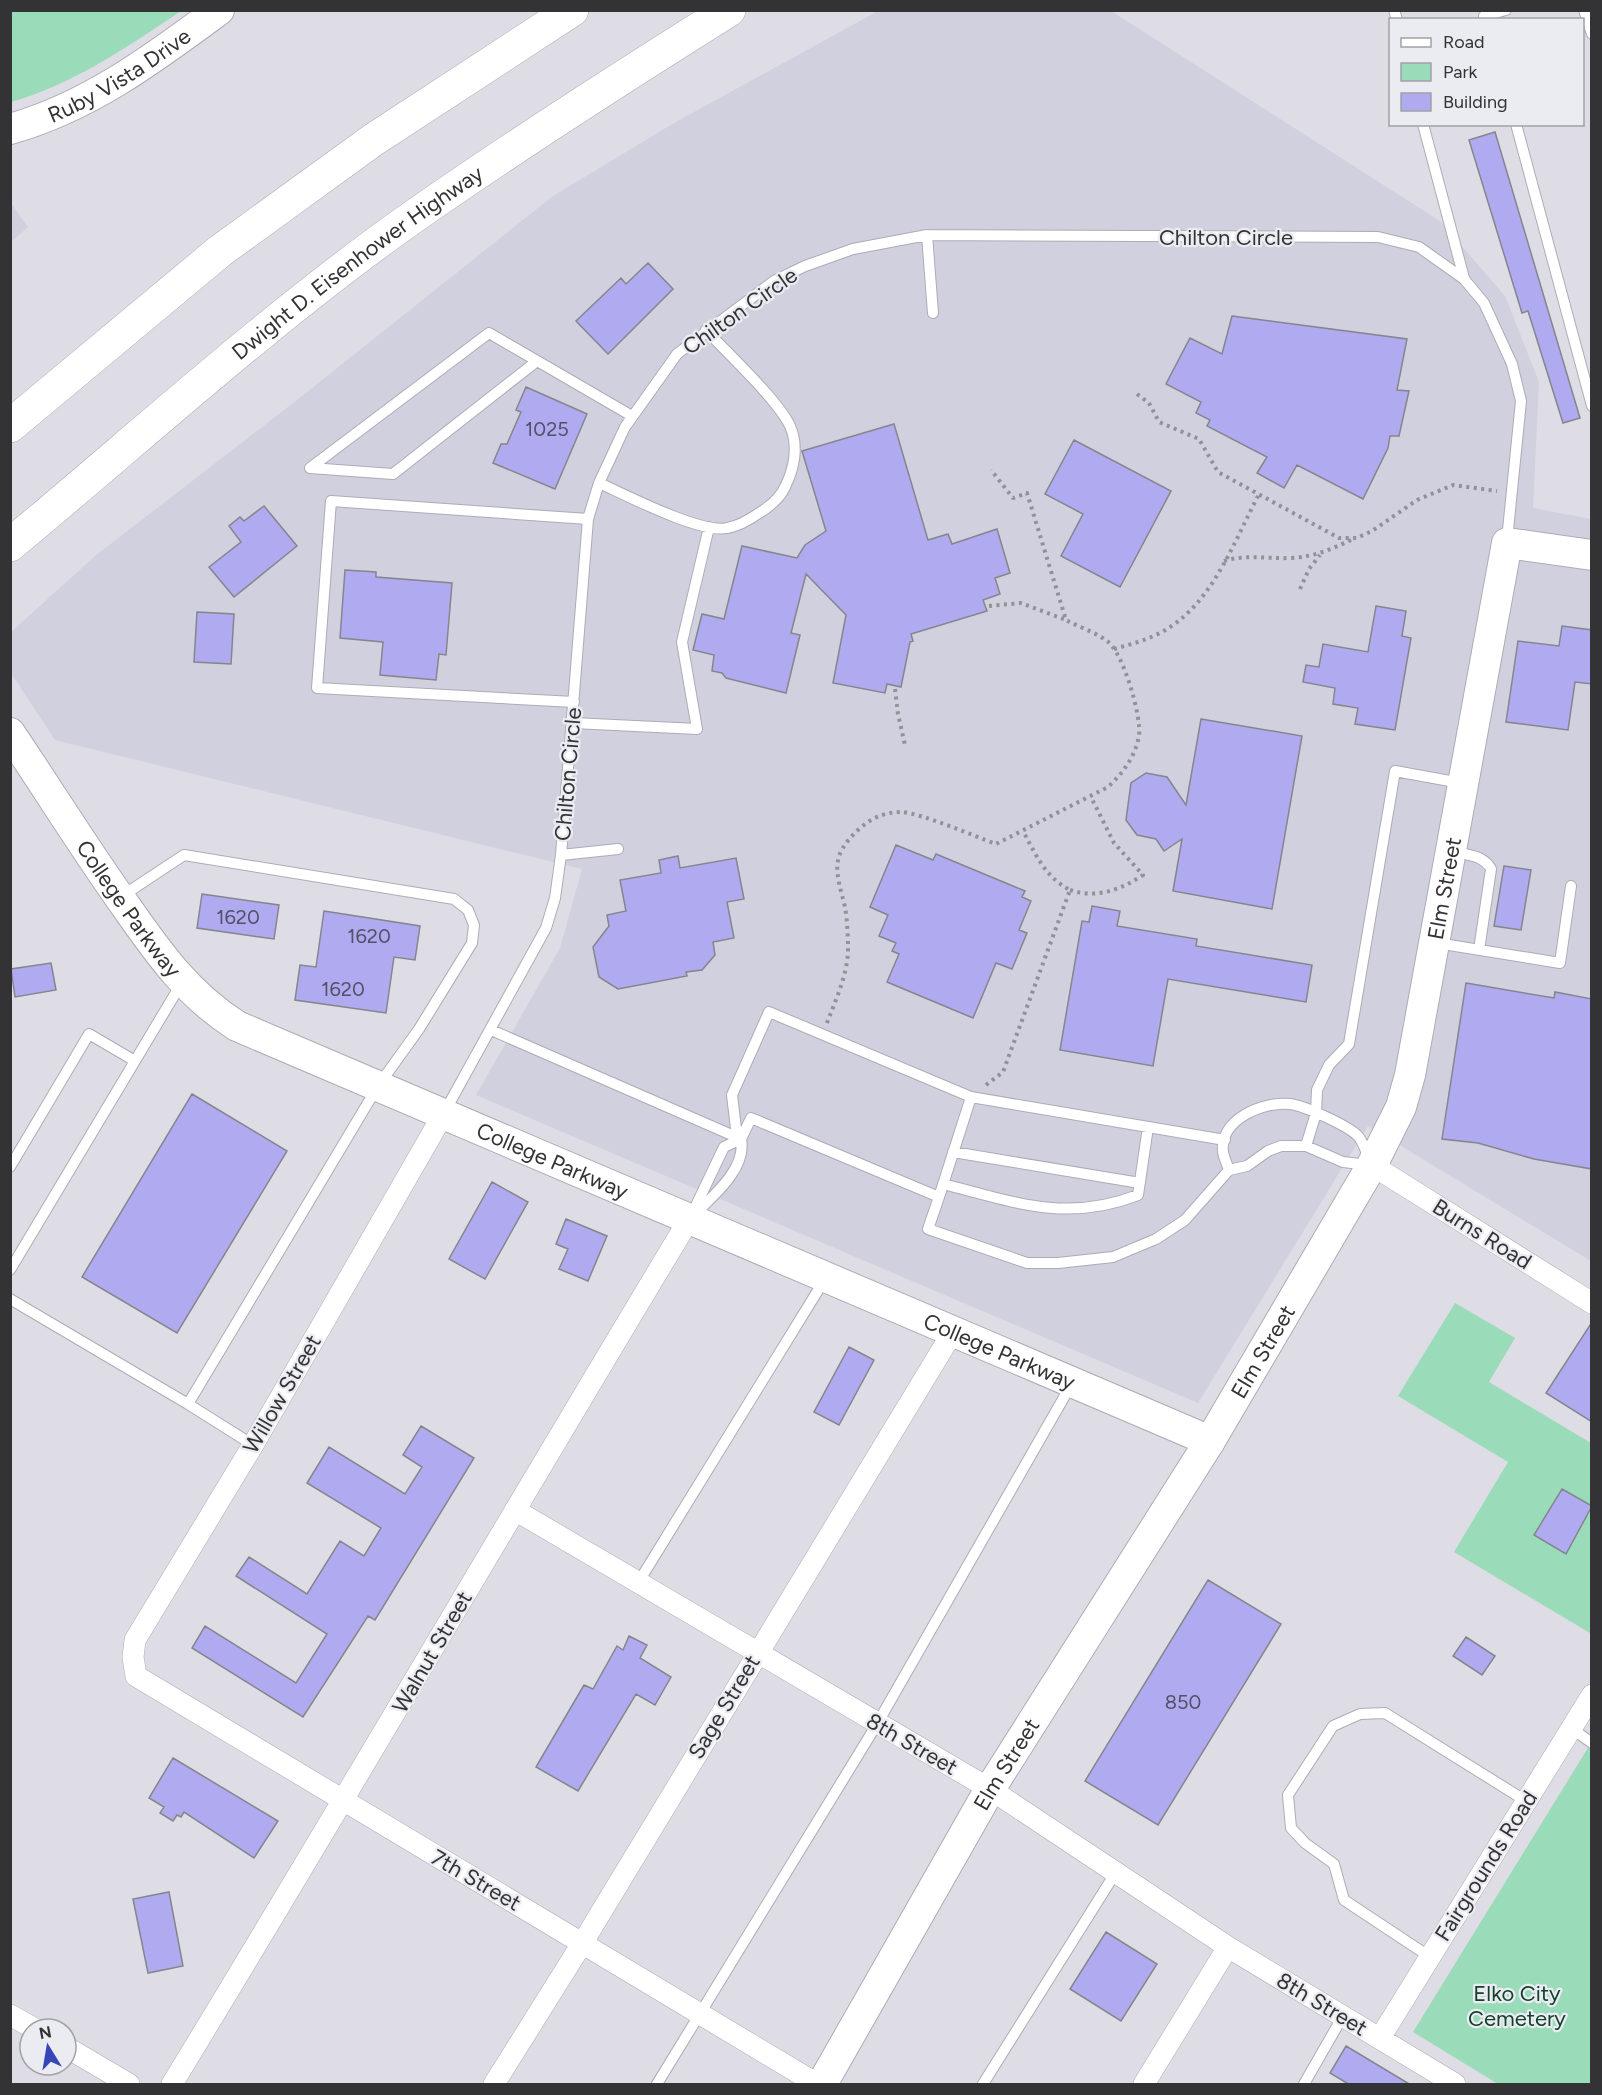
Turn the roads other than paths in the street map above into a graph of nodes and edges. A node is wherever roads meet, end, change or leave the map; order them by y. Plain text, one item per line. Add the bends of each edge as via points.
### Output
1 (219, 10) edge
2 (572, 10) edge
3 (729, 10) edge
4 (1506, 10) edge
5 (1584, 10) edge
6 (1484, 18) edge
7 (1592, 34) edge
8 (1424, 126) edge
9 (1517, 126) edge
10 (10, 129) edge
11 (927, 235) junction
12 (1464, 279) junction
13 (933, 313) dead end
14 (706, 330) junction
15 (537, 361) junction
16 (1592, 406) edge
17 (632, 416) junction
18 (10, 426) edge
19 (599, 483) junction
20 (588, 519) junction
21 (709, 527) junction
22 (1507, 543) junction
23 (10, 545) edge
24 (1592, 555) edge
25 (574, 702) junction
26 (573, 723) junction
27 (10, 733) edge
28 (1463, 783) junction
29 (618, 849) dead end
30 (1450, 851) junction
31 (561, 855) junction
32 (1571, 886) dead end
33 (119, 897) junction
34 (1434, 943) junction
35 (1479, 950) junction
36 (183, 981) junction
37 (491, 1030) junction
38 (135, 1061) junction
39 (378, 1086) junction
40 (971, 1097) junction
41 (444, 1113) junction
42 (1316, 1113) junction
43 (1148, 1126) junction
44 (739, 1138) junction
45 (1225, 1140) junction
46 (1306, 1146) junction
47 (953, 1152) junction
48 (1372, 1165) junction
49 (10, 1167) edge
50 (1229, 1170) junction
51 (1140, 1183) junction
52 (943, 1184) junction
53 (939, 1197) junction
54 (690, 1218) junction
55 (10, 1270) edge
56 (825, 1279) junction
57 (10, 1299) edge
58 (1592, 1303) edge
59 (954, 1329) junction
60 (1073, 1382) junction
61 (188, 1404) junction
62 (1210, 1441) junction
63 (253, 1445) junction
64 (514, 1510) junction
65 (638, 1583) junction
66 (756, 1653) junction
67 (136, 1676) joint
68 (1592, 1695) edge
69 (877, 1724) junction
70 (1571, 1728) junction
71 (1592, 1743) edge
72 (990, 1789) junction
73 (1526, 1801) junction
74 (343, 1803) junction
75 (1116, 1872) junction
76 (583, 1942) junction
77 (1228, 1947) junction
78 (1430, 1957) junction
79 (700, 2013) junction
80 (1343, 2016) junction
81 (1380, 2038) junction
82 (78, 2055) edge
83 (129, 2085) edge
84 (172, 2085) edge
85 (494, 2085) edge
86 (657, 2085) edge
87 (817, 2085) edge
88 (822, 2085) edge
89 (983, 2085) edge
90 (1144, 2085) edge
91 (1304, 2085) edge
92 (1455, 2085) edge

1 - 10 street, Ruby Vista Drive via 147,63 89,98 40,121
2 - 18 highway via 373,140 220,251
3 - 23 highway, Dwight D. Eisenhower Highway via 402,225 260,335
4 - 6 lane
5 - 7 lane
8 - 12 lane
9 - 16 lane
11 - 12 lane, Chilton Circle via 1378,237 1419,247
11 - 13 lane
11 - 14 lane, Chilton Circle via 853,249 805,266 774,281
12 - 22 lane, Chilton Circle via 1484,303 1512,364 1521,401
14 - 17 lane, Chilton Circle via 677,354
14 - 21 lane via 780,410 795,447 792,471 783,491 768,507 725,529
15 - 15 lane via 489,333 310,468 393,474
15 - 17 lane
17 - 19 lane, Chilton Circle
19 - 20 lane, Chilton Circle
19 - 21 lane
20 - 25 lane, Chilton Circle
20 - 25 lane via 331,501 317,688
21 - 26 lane via 682,642 697,729
22 - 24 street
22 - 28 street, Elm Street
25 - 26 lane, Chilton Circle
26 - 31 lane, Chilton Circle
27 - 33 street, College Parkway
28 - 30 street, Elm Street
28 - 42 lane via 1395,771 1349,1044 1329,1065 1317,1090
29 - 31 lane
30 - 34 street, Elm Street
30 - 35 lane via 1479,857 1491,869
31 - 37 lane, Chilton Circle via 546,928
32 - 35 lane via 1560,963
33 - 36 street, College Parkway via 166,964
33 - 39 lane via 184,855 454,899 468,910 474,925 472,943
34 - 35 lane
34 - 48 street, Elm Street via 1407,1086 1401,1107
36 - 38 lane
36 - 39 street, College Parkway via 208,1007 237,1026
37 - 41 lane, Chilton Circle
37 - 44 lane
38 - 49 lane via 89,1034
38 - 55 lane
39 - 41 street, College Parkway
39 - 61 lane
40 - 43 lane
40 - 44 lane via 769,1012 732,1095
40 - 47 lane
41 - 54 street, College Parkway
41 - 63 street, Willow Street
42 - 45 lane via 1291,1104 1267,1105 1246,1113 1229,1129
42 - 46 lane
42 - 48 lane via 1358,1136
43 - 45 lane
43 - 51 lane
44 - 53 lane via 751,1119
44 - 54 lane via 724,1147
44 - 54 lane via 743,1149 724,1186
45 - 50 lane via 1223,1151
46 - 48 lane via 1343,1162
46 - 50 lane via 1281,1146 1247,1166
47 - 51 lane
47 - 52 lane
48 - 58 street, Burns Road
48 - 62 street, Elm Street
50 - 53 lane via 1185,1220 1156,1239 1113,1257 1058,1263 1027,1263 928,1229
51 - 52 lane via 1138,1196 1078,1210 1041,1209
52 - 53 lane
54 - 56 street, College Parkway
54 - 64 street, Walnut Street
56 - 59 street, College Parkway
56 - 65 lane
57 - 61 lane
59 - 60 street, College Parkway
59 - 66 street, Sage Street
60 - 62 street, College Parkway
60 - 69 lane
61 - 63 lane
62 - 72 street, Elm Street
63 - 67 street, Willow Street via 135,1640
64 - 65 street, 8th Street
64 - 74 street, Walnut Street
65 - 66 street, 8th Street
66 - 69 street, 8th Street
66 - 76 street, Sage Street
67 - 74 street, 7th Street
68 - 70 street, Fairgrounds Road
69 - 72 street, 8th Street
69 - 79 lane
70 - 71 lane
70 - 73 street, Fairgrounds Road
72 - 75 street, 8th Street
72 - 88 street, Elm Street
73 - 78 street, Fairgrounds Road
73 - 78 lane via 1385,1713 1360,1714 1333,1726 1288,1795 1291,1828 1334,1864 1344,1900
74 - 76 street, 7th Street
74 - 84 street, Walnut Street
75 - 77 street, 8th Street
75 - 89 lane
76 - 79 street, 7th Street
76 - 85 street, Sage Street
77 - 80 street, 8th Street
77 - 90 street
78 - 81 street, Fairgrounds Road
79 - 86 lane
79 - 87 street, 7th Street
80 - 81 street, 8th Street
80 - 91 lane
81 - 92 street, 8th Street
82 - 83 street

